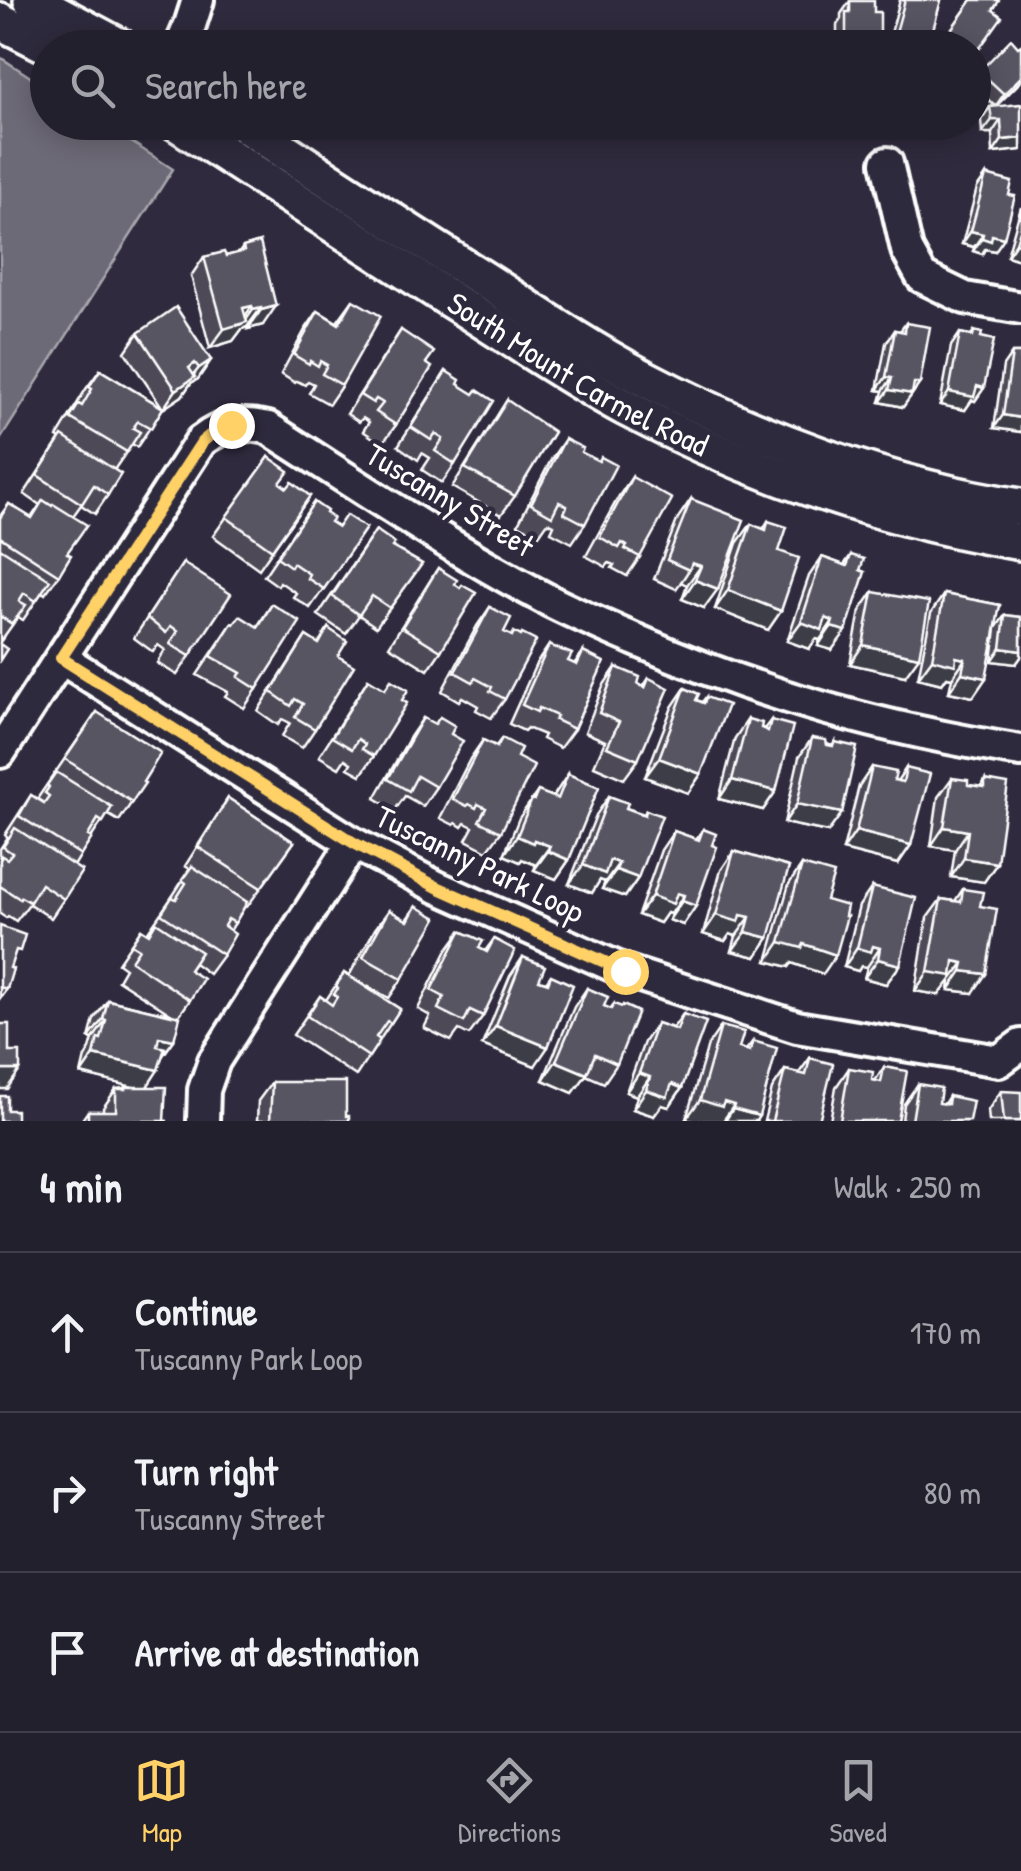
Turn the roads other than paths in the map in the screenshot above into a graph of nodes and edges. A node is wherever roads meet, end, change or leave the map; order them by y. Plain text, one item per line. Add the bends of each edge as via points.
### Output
1 (32, 0) edge
2 (198, 0) edge
3 (0, 21) edge
4 (88, 30) edge
5 (188, 30) edge
6 (30, 36) edge
7 (204, 140) edge
8 (269, 140) edge
9 (887, 164) dead end
10 (1021, 308) edge
11 (1021, 507) edge
12 (1021, 542) edge
13 (61, 658) junction
14 (1021, 751) edge
15 (0, 752) edge
16 (354, 843) junction
17 (1021, 1044) edge
18 (203, 1121) edge

1 - 4 street
2 - 5 street
3 - 6 street
7 - 12 street, South Mount Carmel Road via 625,407 865,508
8 - 11 street, South Mount Carmel Road via 594,350 685,399 874,472
9 - 10 street via 907,250 922,277 965,298
13 - 14 street, Tuscanny Street via 202,442 215,431 249,424 268,428 535,593 691,664 864,720
13 - 15 street, Tuscanny Street
13 - 16 street, Tuscanny Park Loop
16 - 17 street, Tuscanny Park Loop via 625,971 797,1027 999,1061
16 - 18 street via 214,1061

